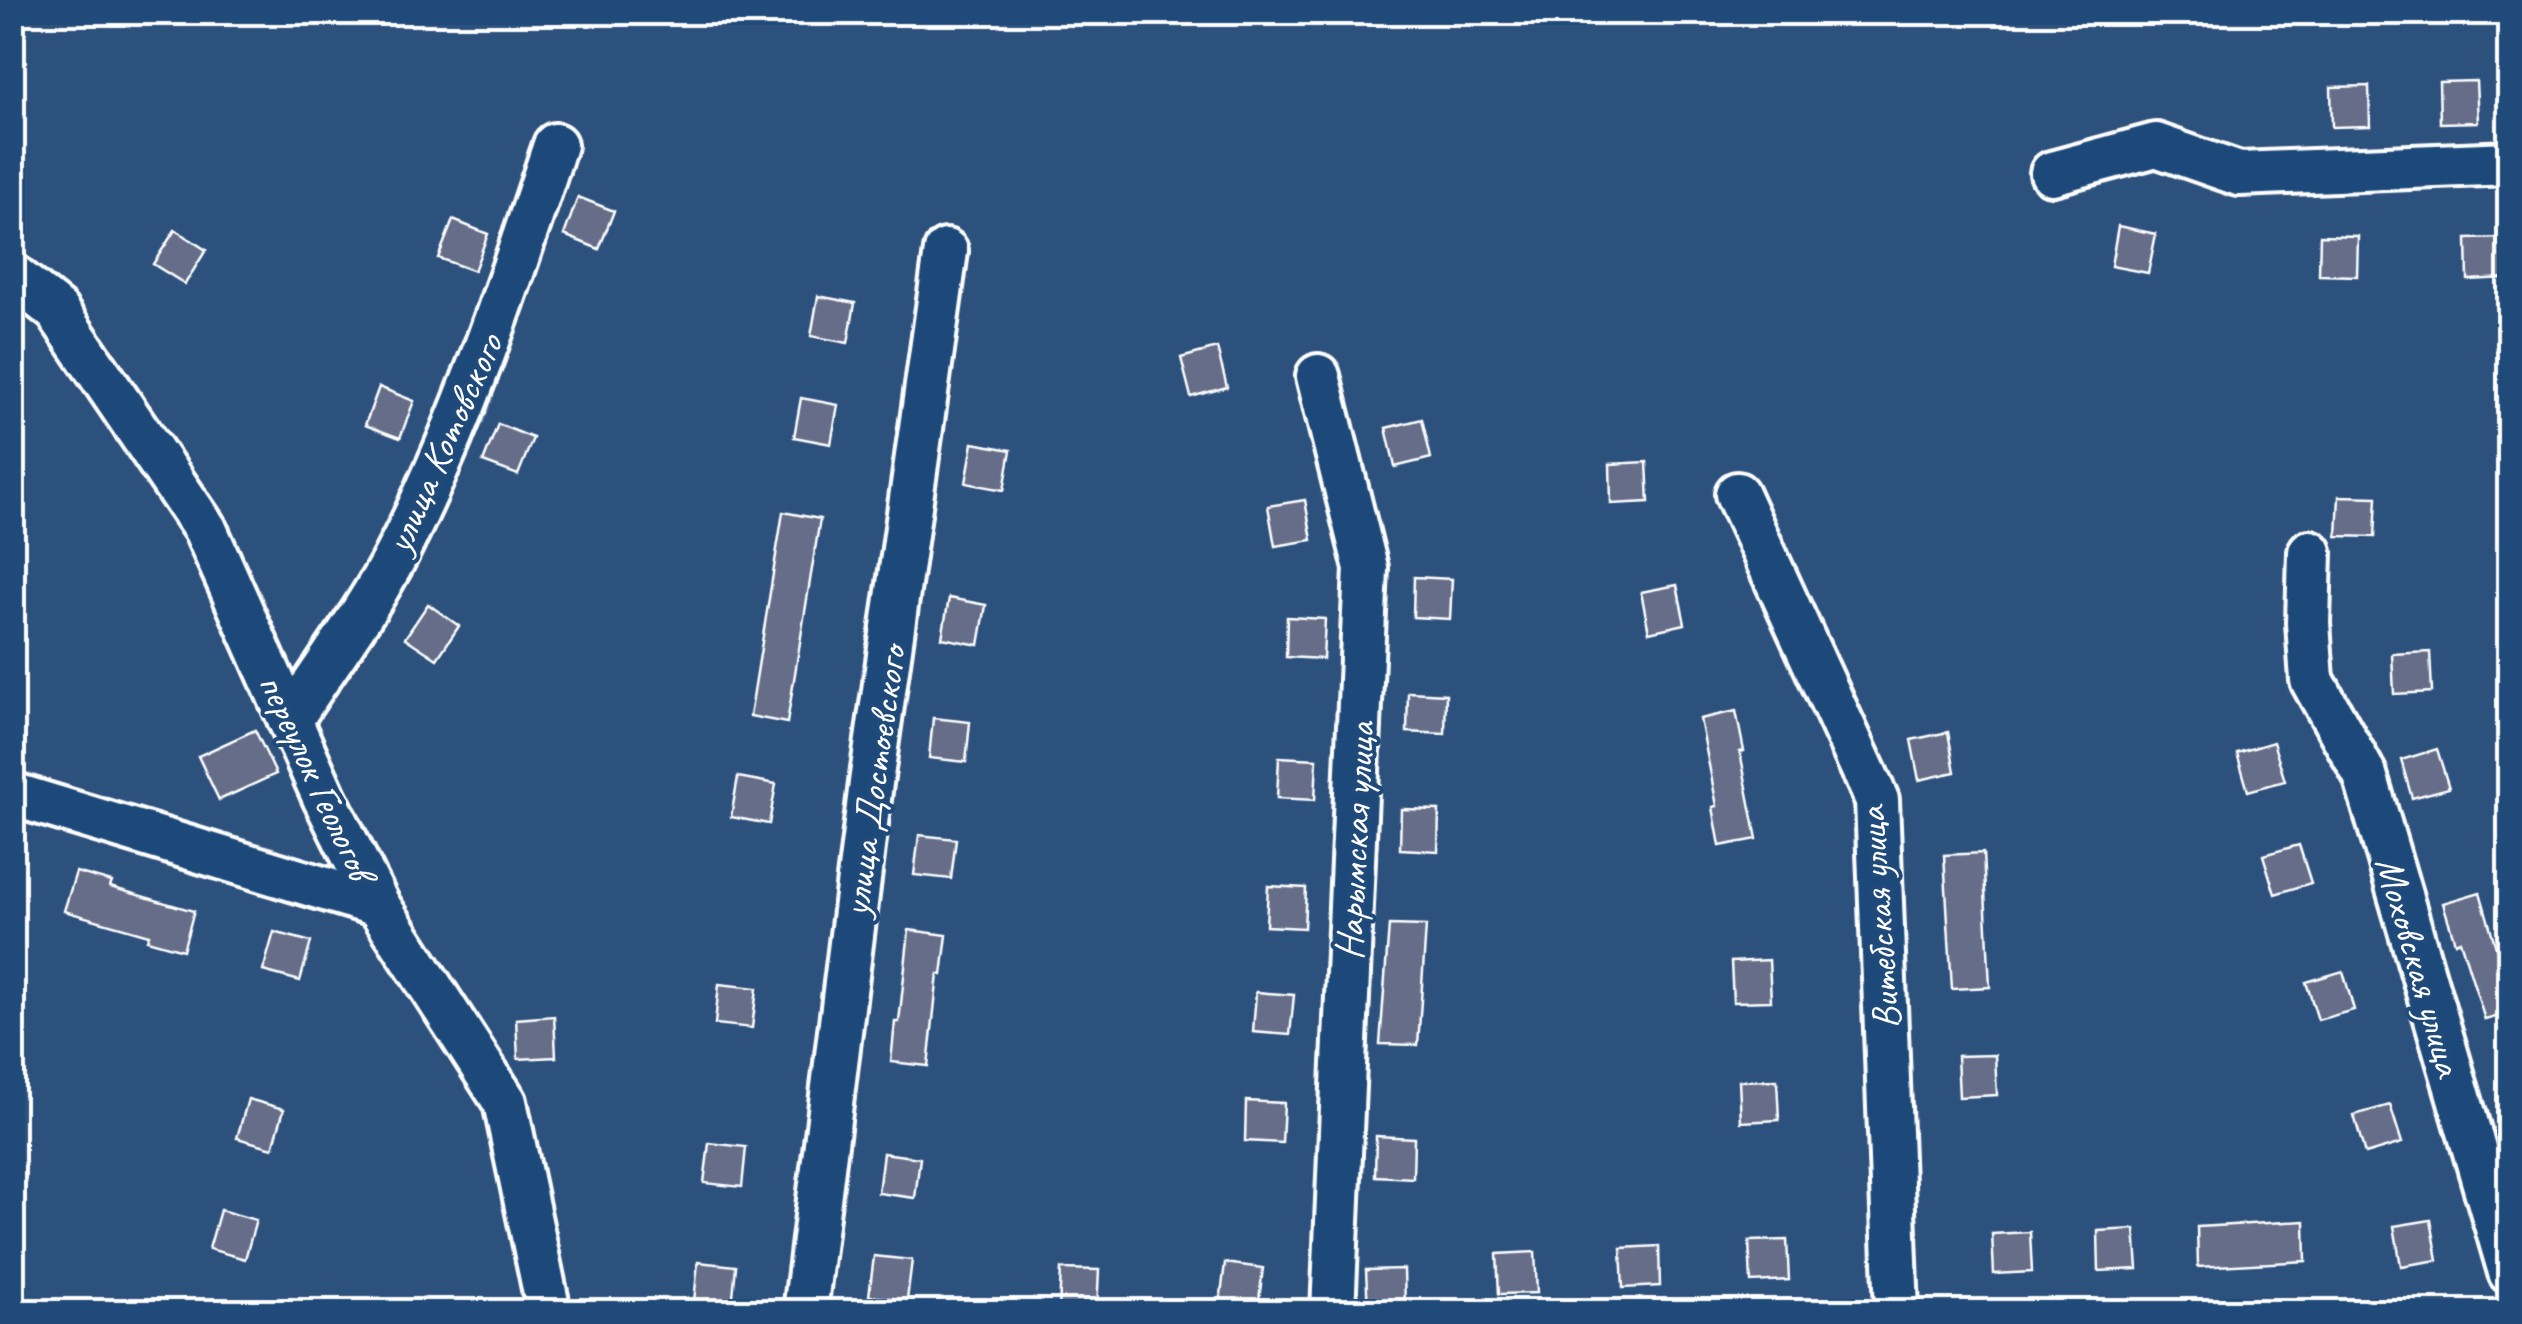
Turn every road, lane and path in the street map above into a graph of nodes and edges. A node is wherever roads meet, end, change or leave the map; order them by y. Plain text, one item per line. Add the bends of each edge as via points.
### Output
1 (555, 145) dead end
2 (2510, 162) edge
3 (2052, 173) dead end
4 (946, 251) dead end
5 (12, 275) edge
6 (1318, 376) dead end
7 (1737, 494) dead end
8 (2310, 552) dead end
9 (290, 721) junction
10 (12, 794) edge
11 (378, 904) junction
12 (2510, 1272) edge
13 (549, 1312) edge
14 (805, 1312) edge
15 (1332, 1312) edge
16 (1897, 1312) edge

1 - 9 street, улица Котовского via 450,442 396,557
2 - 3 street via 2239,174 2156,145
4 - 14 street, улица Достоевского
5 - 9 street, переулок Геологов via 57,311 205,529
6 - 15 street, Нарымская улица via 1366,568
7 - 16 street, Витебская улица via 1877,800
8 - 12 street, Моховская улица via 2312,680 2365,775
9 - 11 street, переулок Геологов
10 - 11 street
11 - 13 street, переулок Геологов via 505,1102

